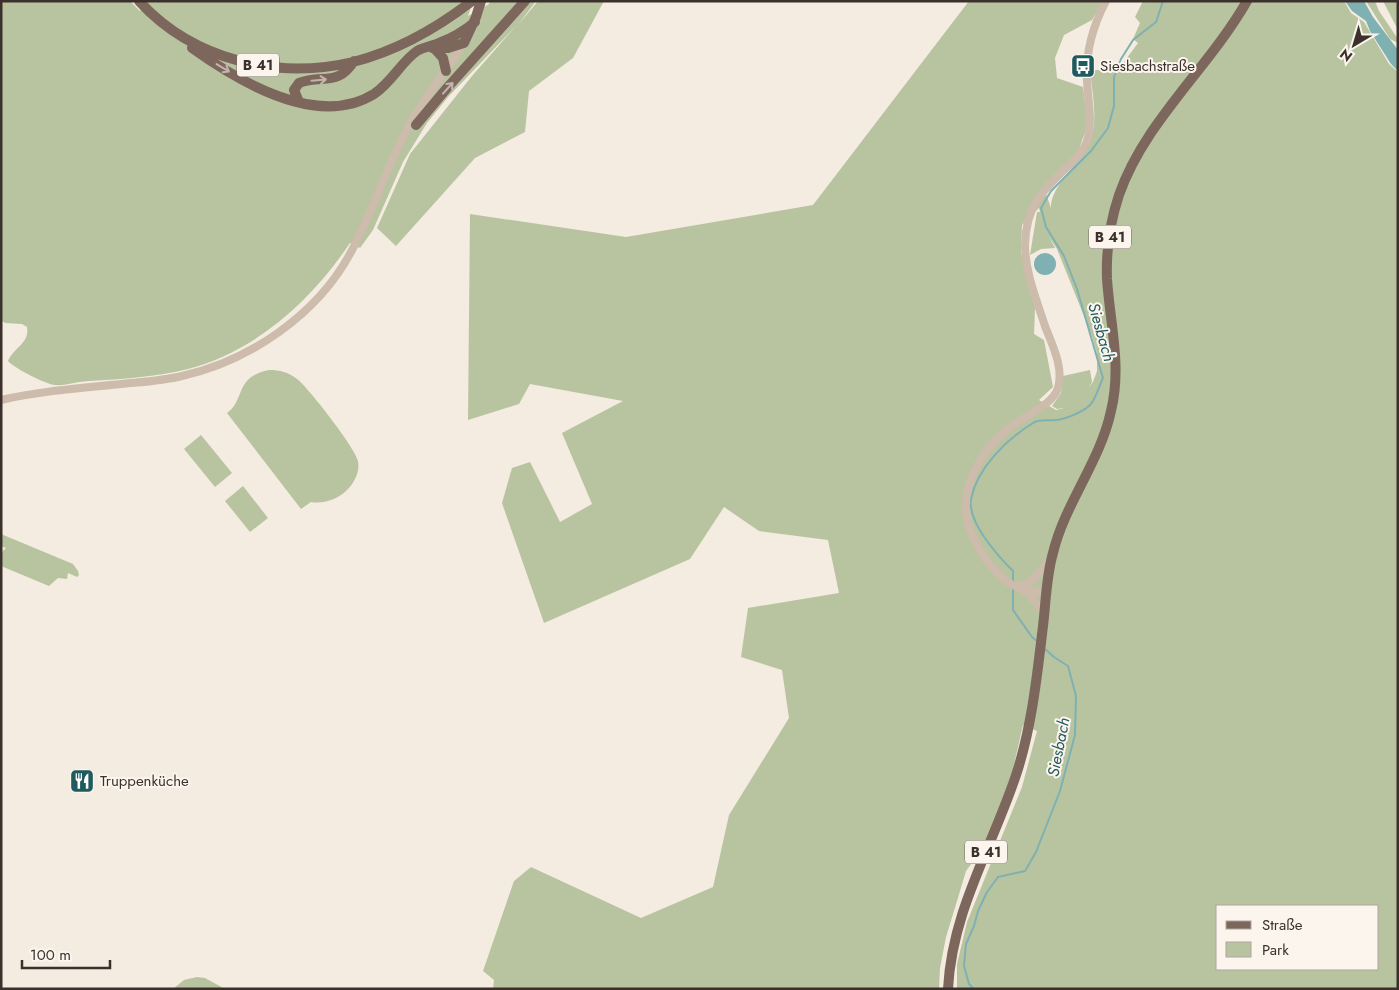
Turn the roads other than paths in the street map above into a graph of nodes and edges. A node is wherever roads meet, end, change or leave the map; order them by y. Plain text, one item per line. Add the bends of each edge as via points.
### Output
1 (461, 1) edge
2 (525, 1) edge
3 (1106, 1) edge
4 (1247, 1) edge
5 (142, 4) edge
6 (477, 4) edge
7 (452, 15) junction
8 (474, 22) junction
9 (170, 28) junction
10 (464, 43) junction
11 (430, 48) junction
12 (354, 61) junction
13 (446, 71) junction
14 (299, 102) junction
15 (416, 125) joint
16 (397, 148) junction
17 (1, 400) edge
18 (1051, 557) junction
19 (1029, 583) junction
20 (1016, 586) junction
21 (1024, 590) junction
22 (1047, 590) junction
23 (1044, 614) junction
24 (948, 989) edge

1 - 7 main road
15 -> 2 main road
3 - 20 street via 1094,28 1087,66 1090,122 1086,143 1077,157 1040,194 1030,215 1026,236 1030,274 1056,357 1058,388 1050,400 1008,428 988,449 971,481 966,501 968,524 976,543 998,573
4 - 18 main road, B 41 via 1156,125 1118,198 1107,259 1108,293 1116,345 1112,408 1100,447 1066,514
5 - 9 main road, B 41
6 - 7 main road, B 41
6 - 8 main road
7 - 12 main road, B 41 via 393,47
8 - 10 main road
8 - 11 main road
9 - 12 main road, B 41 via 213,52 260,66 310,68
9 -> 14 main road via 221,67 259,87
10 - 11 main road via 448,48
10 - 13 street
11 - 13 main road via 443,58
11 - 14 main road via 414,53 381,88 360,101 336,106
14 -> 12 main road via 294,90 299,83 340,76
13 - 16 street via 417,111
15 - 16 street
16 - 17 street via 372,209 336,275 311,304 262,343 225,362 182,376
18 - 19 street
18 - 22 main road, B 41
19 - 20 street
19 - 22 street
20 - 21 street
21 - 22 street
21 - 23 street
22 - 23 main road, B 41
23 - 24 main road, B 41 via 1036,687 1021,761 966,898 951,953

